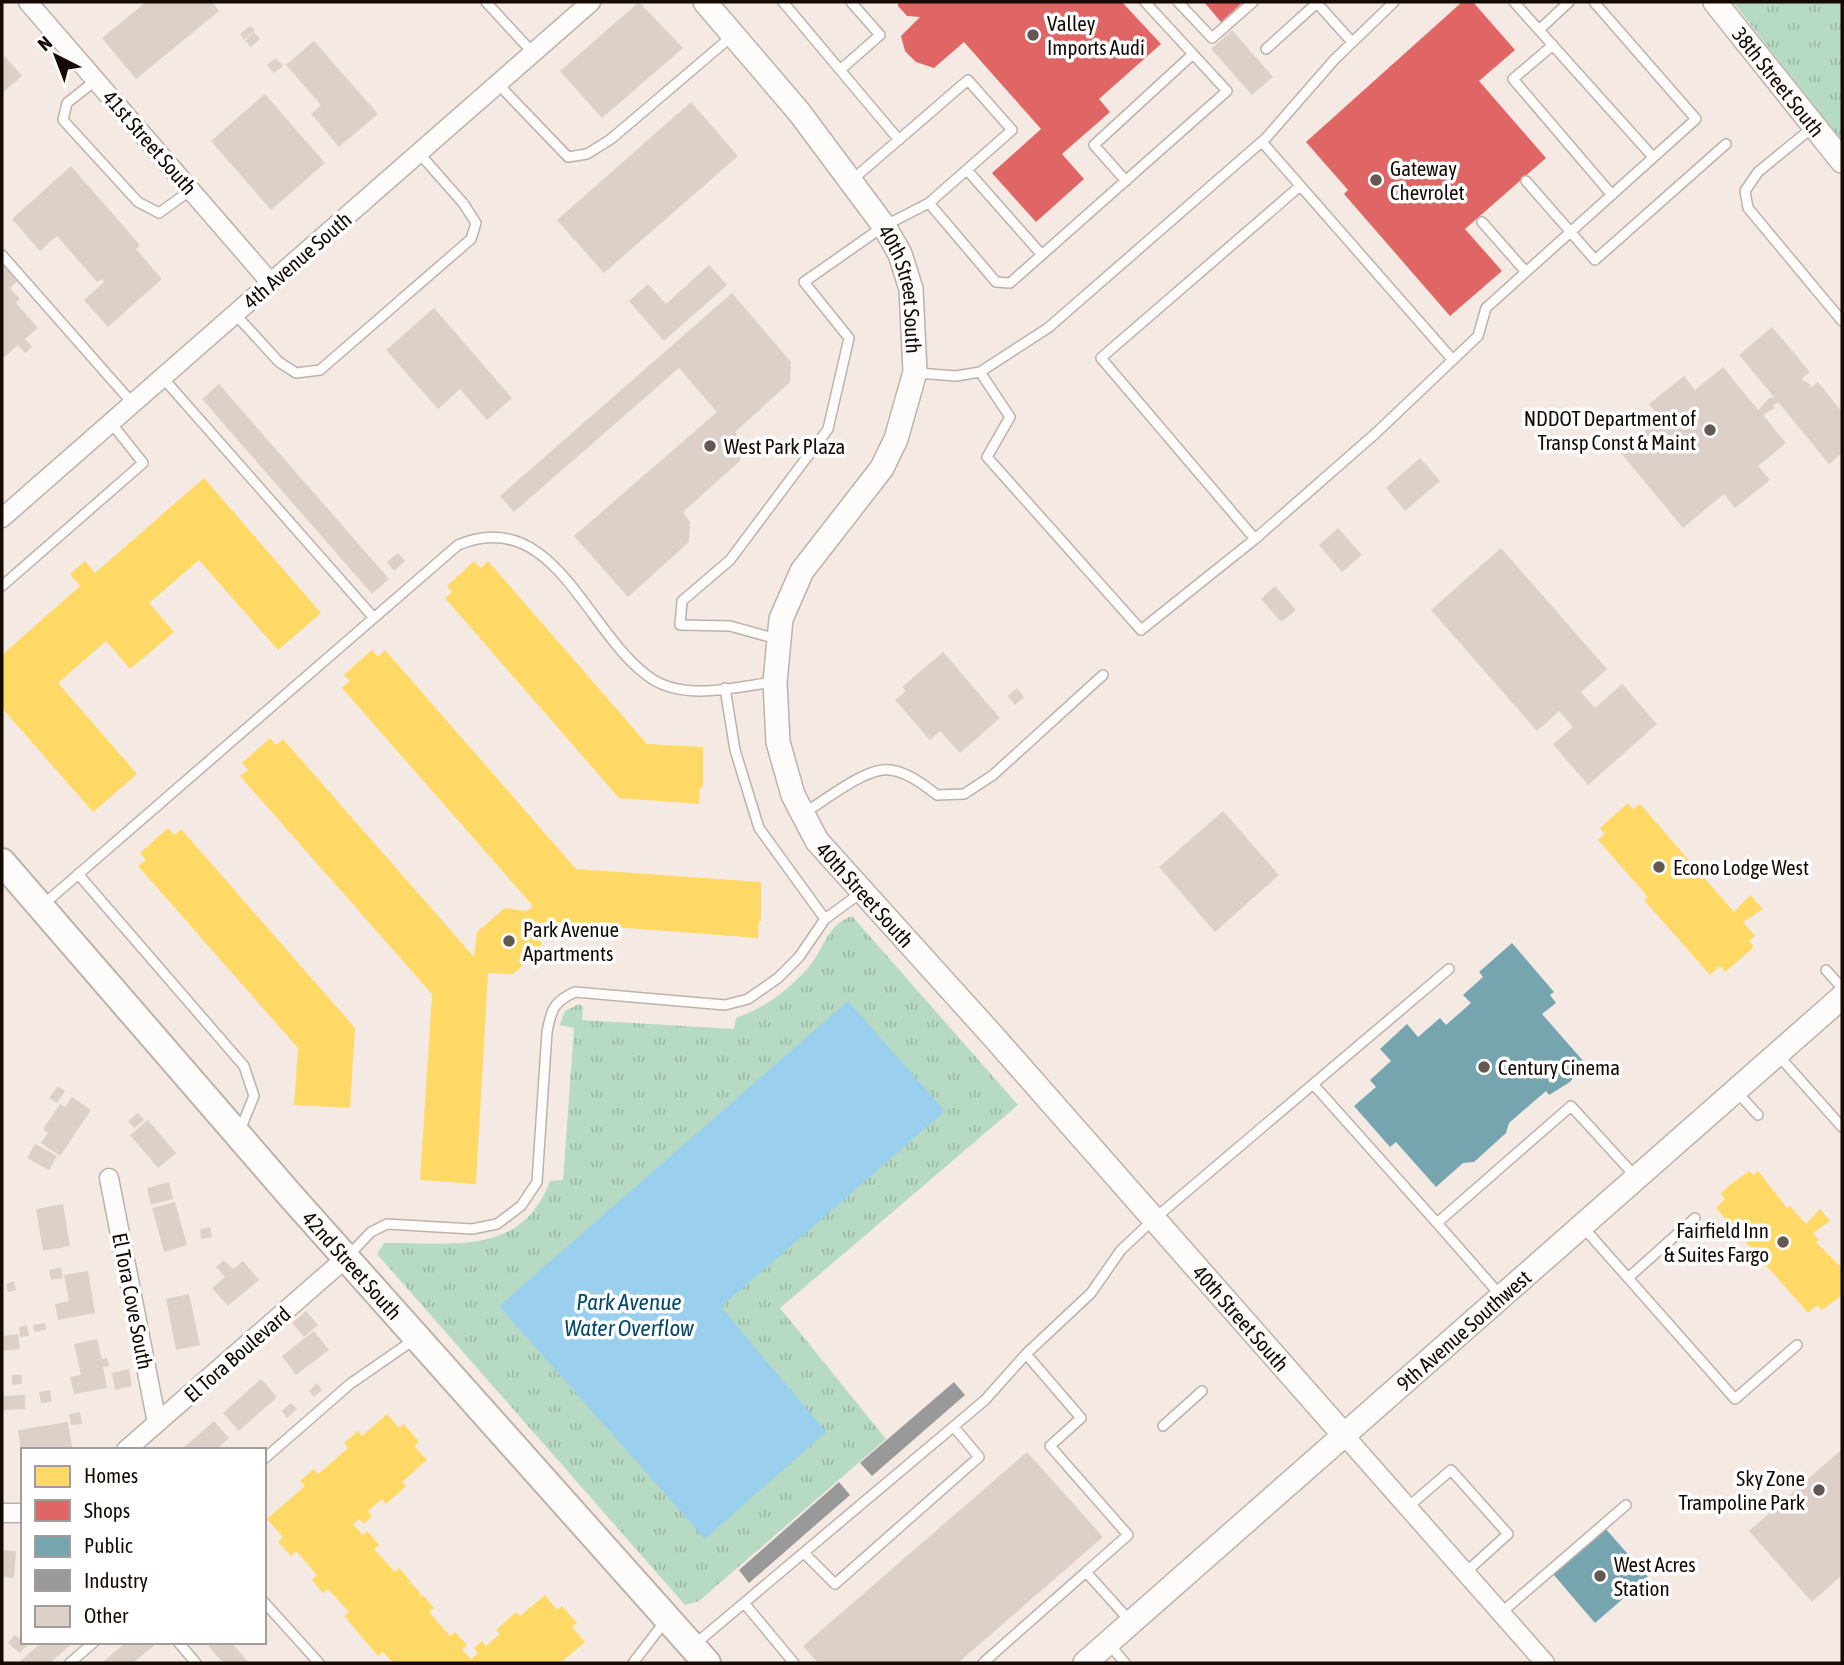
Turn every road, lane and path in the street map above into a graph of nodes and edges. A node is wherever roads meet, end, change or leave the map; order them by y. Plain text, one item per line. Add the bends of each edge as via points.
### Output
1 (28, 2) edge
2 (486, 2) edge
3 (592, 2) edge
4 (705, 2) edge
5 (783, 2) edge
6 (851, 2) edge
7 (1145, 2) edge
8 (1178, 2) edge
9 (1254, 2) edge
10 (1317, 2) edge
11 (1394, 2) edge
12 (1514, 2) edge
13 (1570, 2) edge
14 (1594, 2) edge
15 (1715, 2) edge
16 (1539, 30) junction
17 (734, 35) junction
18 (1352, 41) junction
19 (1553, 45) junction
20 (1266, 49) dead end
21 (533, 53) junction
22 (1193, 54) junction
23 (840, 70) junction
24 (96, 80) junction
25 (498, 83) junction
26 (1814, 126) junction
27 (899, 139) junction
28 (1262, 142) junction
29 (1726, 144) dead end
30 (418, 152) junction
31 (1653, 156) junction
32 (1842, 161) edge
33 (967, 170) junction
34 (851, 181) junction
35 (1126, 181) junction
36 (1526, 181) dead end
37 (1300, 186) junction
38 (191, 190) junction
39 (1612, 195) junction
40 (929, 203) junction
41 (1482, 222) dead end
42 (884, 226) junction
43 (1570, 232) junction
44 (2, 255) edge
45 (1042, 255) junction
46 (1526, 272) junction
47 (271, 283) junction
48 (235, 314) junction
49 (1842, 321) edge
50 (1452, 359) junction
51 (915, 372) junction
52 (980, 372) junction
53 (163, 377) junction
54 (134, 405) junction
55 (112, 424) junction
56 (2, 518) edge
57 (1255, 539) junction
58 (2, 586) edge
59 (374, 618) junction
60 (779, 640) junction
61 (1103, 675) dead end
62 (775, 682) junction
63 (725, 688) junction
64 (803, 814) junction
65 (2, 862) edge
66 (78, 874) junction
67 (862, 892) junction
68 (40, 908) junction
69 (825, 919) junction
70 (1450, 969) dead end
71 (1826, 970) dead end
72 (1842, 988) edge
73 (1842, 998) edge
74 (1777, 1054) junction
75 (1313, 1084) junction
76 (1735, 1090) junction
77 (1758, 1115) dead end
78 (1842, 1127) edge
79 (237, 1135) junction
80 (109, 1178) dead end
81 (1636, 1178) junction
82 (1696, 1218) dead end
83 (1154, 1219) junction
84 (1437, 1223) junction
85 (1581, 1226) junction
86 (347, 1257) junction
87 (1628, 1278) junction
88 (1501, 1296) junction
89 (419, 1336) junction
90 (1797, 1345) dead end
91 (1026, 1354) junction
92 (1202, 1391) dead end
93 (157, 1423) junction
94 (1163, 1426) dead end
95 (954, 1427) junction
96 (1344, 1435) junction
97 (128, 1448) edge
98 (266, 1457) edge
99 (1626, 1505) dead end
100 (1408, 1507) junction
101 (2, 1513) edge
102 (21, 1513) edge
103 (804, 1553) junction
104 (1086, 1572) junction
105 (1465, 1573) junction
106 (744, 1603) junction
107 (266, 1604) edge
108 (1501, 1613) junction
109 (668, 1618) junction
110 (1131, 1622) junction
111 (1107, 1643) junction
112 (92, 1644) edge
113 (180, 1644) edge
114 (697, 1655) edge
115 (71, 1663) edge
116 (196, 1663) edge
117 (319, 1663) edge
118 (633, 1663) edge
119 (794, 1663) edge
120 (983, 1663) edge
121 (1085, 1663) edge
122 (1125, 1663) edge
123 (1545, 1663) edge

1 - 24 street, 41st Street South
2 - 21 lane
3 - 21 street, 4th Avenue South
4 - 17 street, 40th Street South
5 - 23 lane
6 - 23 lane via 880,35
7 - 22 lane
8 - 9 lane via 1212,38
10 - 18 lane
10 - 20 lane
11 - 18 lane
12 - 16 lane
13 - 16 lane
14 - 31 lane via 1696,119
15 - 26 street, 38th Street South
16 - 19 lane
17 - 25 lane via 587,154 568,157
17 - 34 street, 40th Street South
18 - 28 lane
19 - 31 lane
19 - 39 lane via 1513,79
21 - 25 street, 4th Avenue South
22 - 35 lane via 1094,145
22 - 35 lane via 1227,90
23 - 27 lane
24 - 38 street, 41st Street South
24 - 38 lane via 67,103 63,120 138,202 159,213
25 - 30 street, 4th Avenue South
26 - 32 street, 38th Street South
26 - 49 lane via 1758,172 1745,191 1748,208
27 - 33 lane via 968,80 1012,130
27 - 34 lane
28 - 37 lane
28 - 52 lane via 1048,328
29 - 43 lane via 1595,261
30 - 47 street, 4th Avenue South
30 - 48 lane via 476,223 471,239 320,370 296,373 279,362
31 - 39 lane
33 - 40 lane
33 - 45 lane
34 - 42 street, 40th Street South
35 - 45 lane
36 - 43 lane
37 - 50 lane
37 - 57 lane via 1101,358
38 - 47 street, 41st Street South
39 - 43 lane
40 - 42 lane
40 - 45 lane via 996,282 1010,283
41 - 46 lane
42 - 51 street, 40th Street South via 912,289
42 - 60 lane via 804,282 849,338 828,429 730,559 682,601 680,625 730,626
43 - 46 lane
44 - 54 lane
46 - 50 lane via 1486,307 1478,336
47 - 48 street, 4th Avenue South
48 - 53 street, 4th Avenue South
50 - 57 lane
51 - 52 lane via 956,376
51 - 60 street, 40th Street South via 896,439 881,468 802,571 781,620
52 - 57 lane via 1010,417 987,457 1140,630
53 - 54 street, 4th Avenue South
53 - 59 lane
54 - 55 street, 4th Avenue South
55 - 56 street, 4th Avenue South
55 - 58 lane via 143,463
59 - 63 lane via 458,545 492,536 511,538 532,546 551,564 652,679 698,692
59 - 66 lane
60 - 62 street, 40th Street South
61 - 64 lane via 993,775 964,794 937,795 914,778 883,769
62 - 63 lane
62 - 64 street, 40th Street South via 778,742
63 - 69 lane via 735,750 759,828
64 - 67 street, 40th Street South via 817,841
65 - 68 main road, 42nd Street South
66 - 68 lane
66 - 79 lane via 244,1066 254,1096
67 - 69 lane
67 - 83 street, 40th Street South
68 - 79 main road, 42nd Street South
69 - 86 lane via 799,957 748,999 725,1004 596,992 575,992 560,999 551,1009 547,1031 537,1182 521,1206 497,1224 472,1229 387,1224 371,1232
70 - 75 lane
71 - 72 lane
73 - 74 street, 9th Avenue Southwest
74 - 76 street, 9th Avenue Southwest
74 - 78 lane
75 - 83 lane
75 - 84 lane
76 - 77 lane
76 - 81 street, 9th Avenue Southwest
79 - 86 main road, 42nd Street South
80 - 93 street, El Tora Cove South
81 - 84 lane via 1571,1106
81 - 85 street, 9th Avenue Southwest
82 - 87 lane
83 - 91 lane via 1121,1250 1091,1293
83 - 96 street, 40th Street South
84 - 88 lane
85 - 87 lane
85 - 88 street, 9th Avenue Southwest
86 - 89 main road, 42nd Street South
86 - 93 street, El Tora Boulevard
87 - 90 lane via 1735,1399
88 - 96 street, 9th Avenue Southwest
89 - 98 lane via 350,1384
89 - 109 main road, 42nd Street South
91 - 95 lane via 985,1401
91 - 104 lane via 1081,1418 1050,1446 1128,1535
92 - 94 lane
93 - 97 street, El Tora Boulevard
95 - 103 lane
95 - 103 lane via 979,1457 835,1584
96 - 100 street, 40th Street South
96 - 110 street, 9th Avenue Southwest
99 - 108 lane
100 - 105 street, 40th Street South
100 - 105 lane via 1451,1470 1508,1534
101 - 102 street
103 - 106 lane
104 - 110 lane
104 - 120 lane
105 - 108 street, 40th Street South
106 - 114 lane
106 - 119 lane
107 - 117 lane
108 - 123 street, 40th Street South
109 - 114 main road, 42nd Street South
109 - 118 lane
110 - 111 street, 9th Avenue Southwest
111 - 121 street, 9th Avenue Southwest
111 - 122 lane
112 - 115 lane
113 - 116 lane

